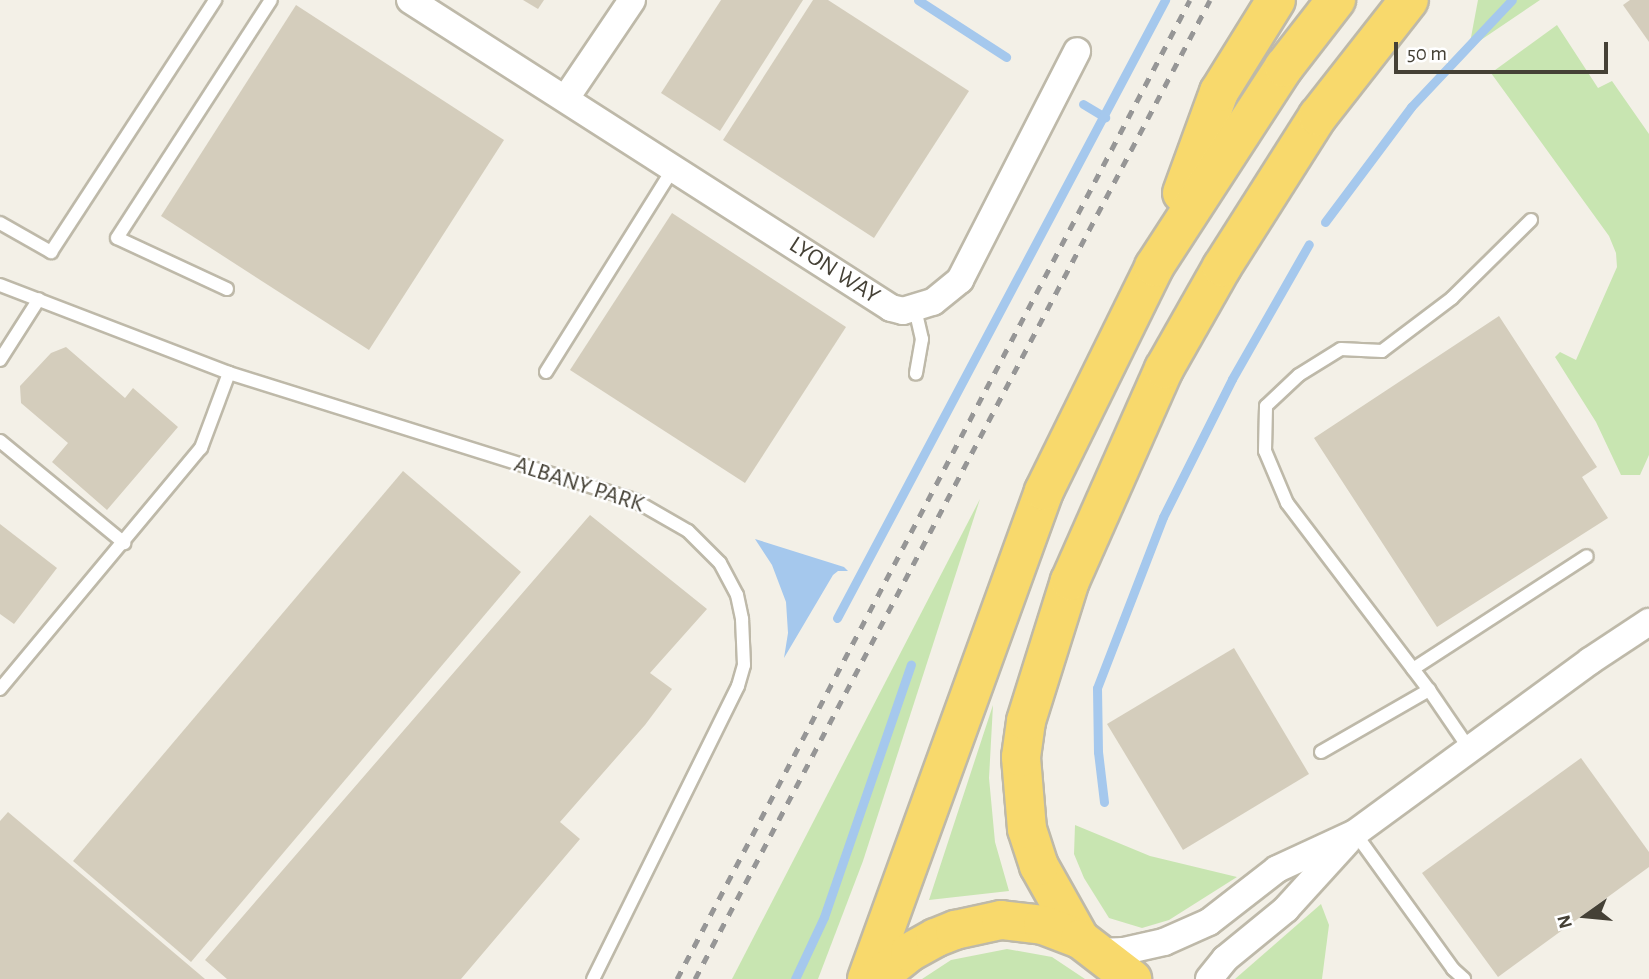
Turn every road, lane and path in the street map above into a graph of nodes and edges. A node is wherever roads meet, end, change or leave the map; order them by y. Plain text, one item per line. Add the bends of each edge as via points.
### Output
1 (215, 0) edge
2 (271, 0) edge
3 (410, 0) edge
4 (632, 0) edge
5 (1276, 0) edge
6 (1336, 0) edge
7 (1409, 0) edge
8 (1077, 51) dead end
9 (566, 98) junction
10 (674, 167) junction
11 (1531, 220) dead end
12 (0, 223) edge
13 (1154, 267) junction
14 (0, 285) edge
15 (227, 289) dead end
16 (38, 299) junction
17 (915, 309) junction
18 (0, 360) edge
19 (547, 372) dead end
20 (229, 373) junction
21 (916, 373) dead end
22 (0, 441) edge
23 (124, 543) junction
24 (1587, 556) dead end
25 (1647, 619) edge
26 (1413, 669) junction
27 (0, 689) edge
28 (1429, 690) junction
29 (1471, 750) junction
30 (1321, 752) dead end
31 (1355, 833) junction
32 (1089, 946) junction
33 (593, 979) edge
34 (867, 979) edge
35 (876, 979) edge
36 (1132, 979) edge
37 (1209, 979) edge
38 (1464, 979) edge

1 - 12 lane via 51,252
2 - 15 lane via 117,238
3 - 9 street, LYON WAY
4 - 9 street
5 - 13 highway via 1219,92
6 - 13 highway via 1284,67
7 - 32 highway via 1318,116 1222,267 1164,369 1070,581 1026,721 1021,757 1027,829 1039,866
8 - 17 street via 960,280
9 - 10 street, LYON WAY
10 - 17 street, LYON WAY via 891,308
10 - 19 lane
11 - 26 lane via 1452,298 1382,351 1341,349 1299,375 1266,406 1265,451 1287,503
13 - 34 highway via 1044,491
14 - 16 lane, ALBANY PARK
16 - 18 lane
16 - 20 lane, ALBANY PARK
17 - 21 lane via 922,340
20 - 23 lane via 201,448
20 - 33 lane, ALBANY PARK via 634,500 688,531 729,577 745,642 738,686
22 - 23 lane
23 - 27 lane
24 - 26 lane
25 - 29 street
26 - 28 lane
28 - 29 lane
28 - 30 lane
29 - 31 street
31 - 32 street via 1277,869 1209,922 1178,937 1124,951
31 - 37 street via 1286,909
31 - 38 lane via 1452,969
32 - 35 highway via 1044,925 990,922 935,938
32 - 36 highway

